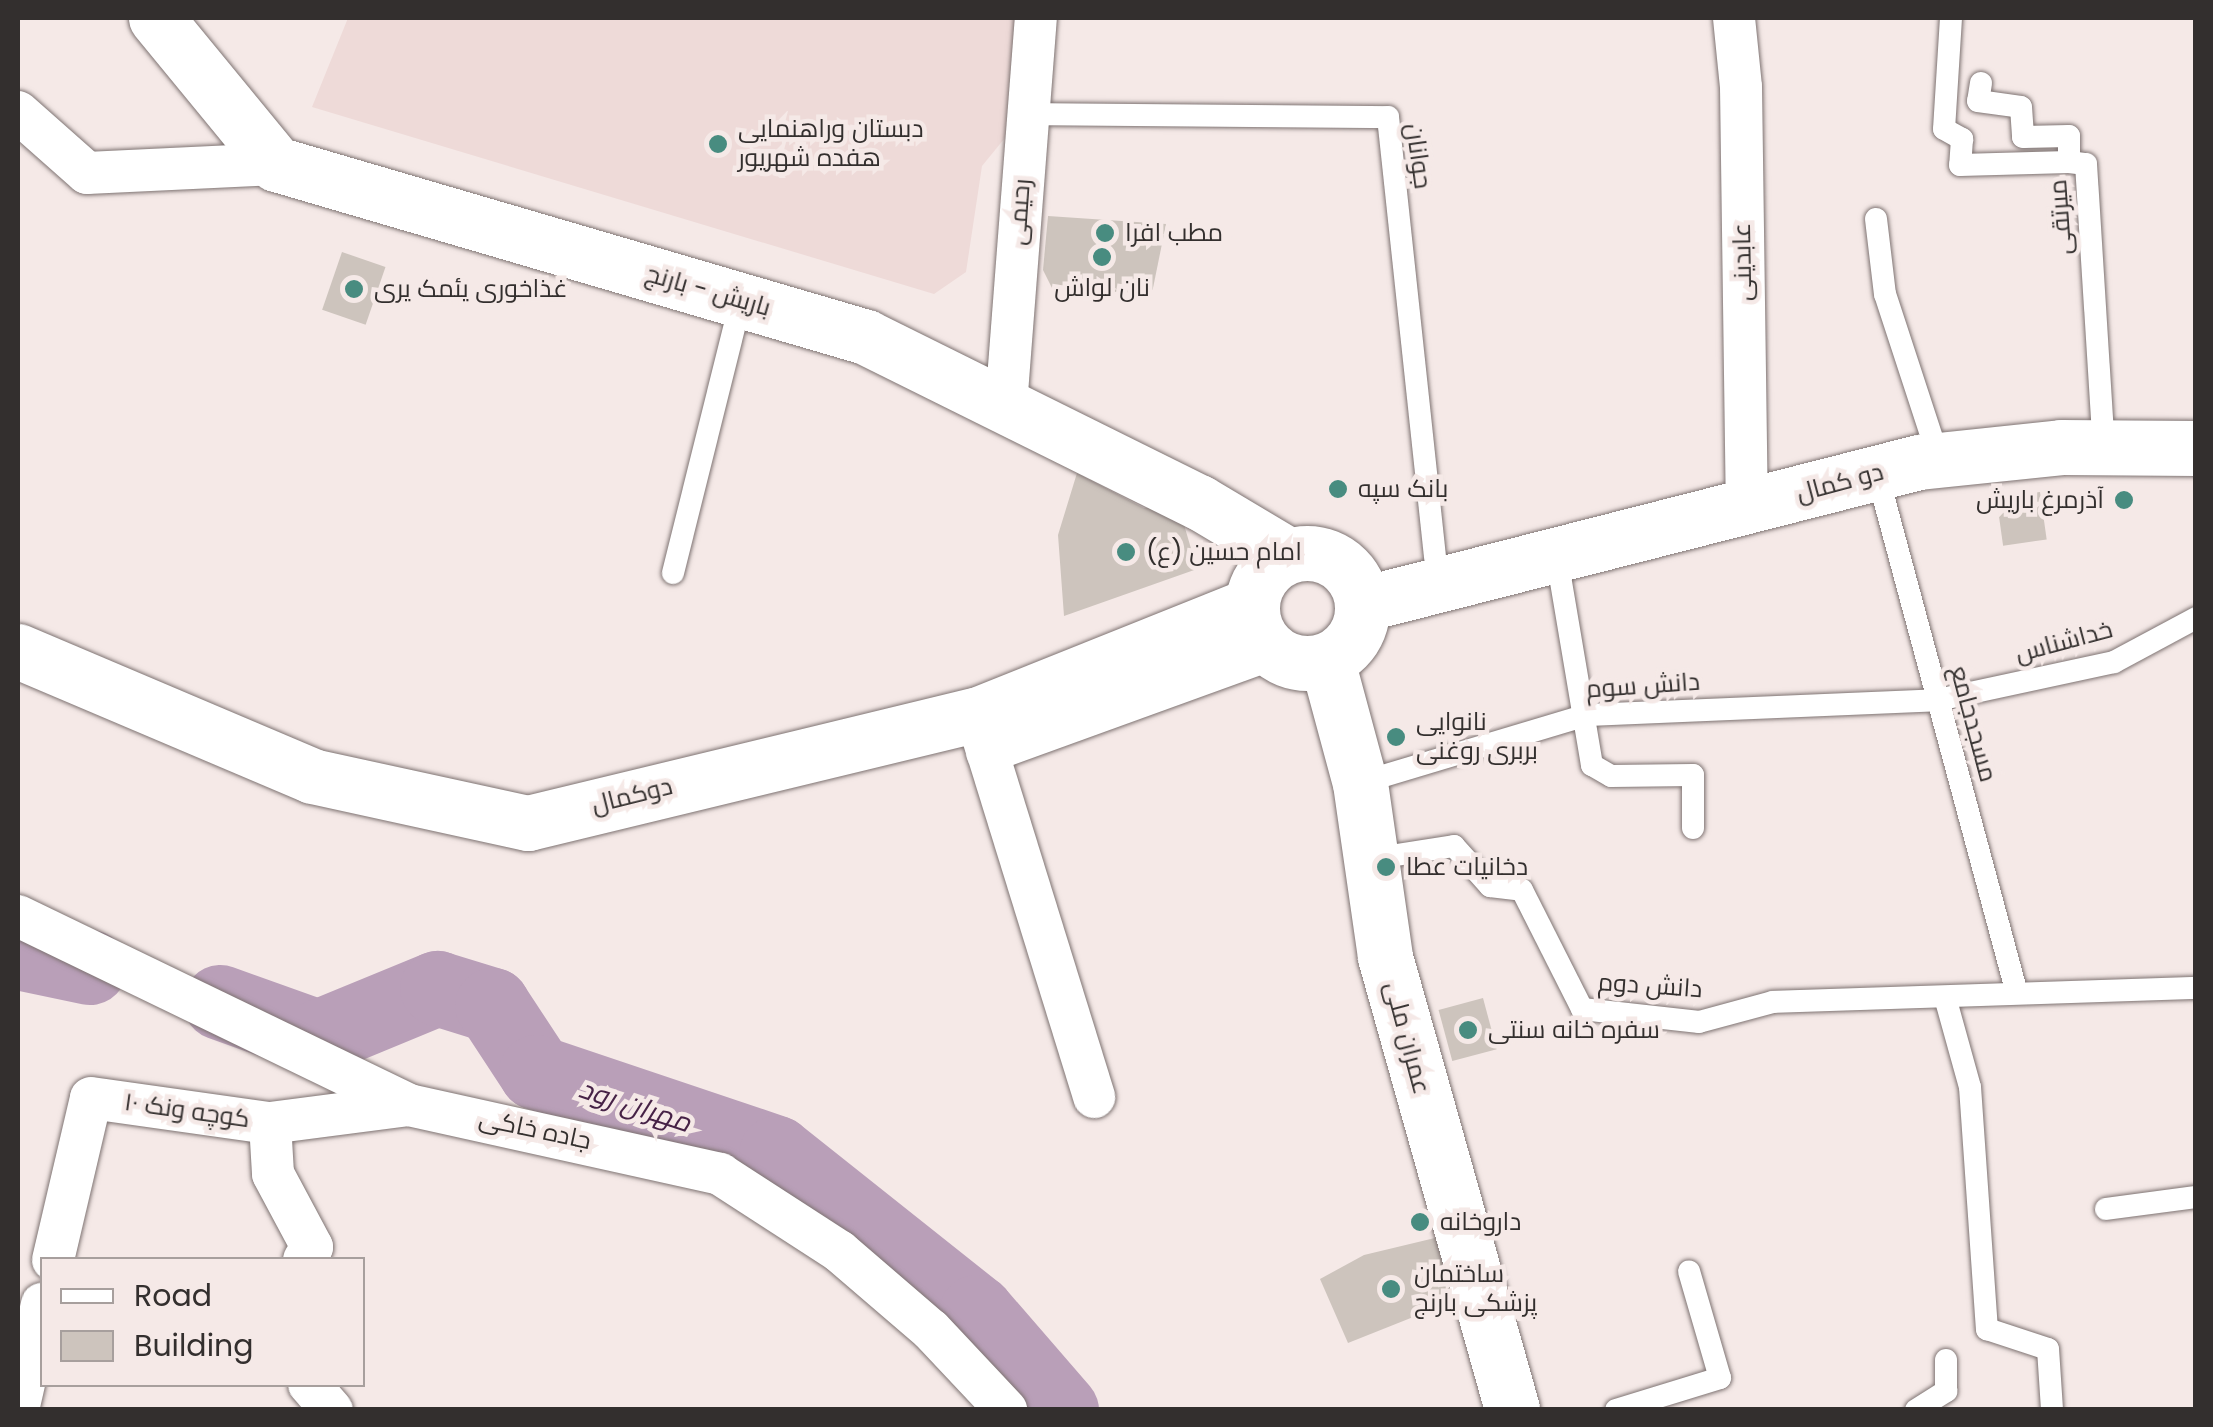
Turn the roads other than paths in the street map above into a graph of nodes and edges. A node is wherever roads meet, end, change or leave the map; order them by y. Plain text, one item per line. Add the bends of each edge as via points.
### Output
1 (156, 18) edge
2 (1036, 18) edge
3 (1734, 18) edge
4 (1951, 18) edge
5 (1981, 83) dead end
6 (18, 112) edge
7 (1028, 114) junction
8 (2069, 162) junction
9 (276, 164) junction
10 (1876, 219) dead end
11 (741, 300) junction
12 (1006, 406) junction
13 (2104, 447) junction
14 (2196, 448) edge
15 (1939, 459) junction
16 (1877, 473) junction
17 (1747, 507) junction
18 (1288, 556) junction
19 (1434, 558) junction
20 (1490, 568) junction
21 (673, 573) dead end
22 (1561, 582) dead end
23 (1358, 589) junction
24 (2196, 618) edge
25 (1260, 628) junction
26 (18, 651) edge
27 (1327, 662) junction
28 (1938, 700) junction
29 (1587, 715) junction
30 (982, 734) junction
31 (1360, 782) junction
32 (1693, 828) dead end
33 (1371, 858) junction
34 (18, 916) edge
35 (2196, 988) edge
36 (2016, 990) junction
37 (1945, 997) junction
38 (1094, 1096) dead end
39 (409, 1104) junction
40 (270, 1122) junction
41 (2196, 1198) edge
42 (2106, 1209) dead end
43 (308, 1253) edge
44 (54, 1257) edge
45 (1689, 1271) dead end
46 (40, 1313) edge
47 (1946, 1360) dead end
48 (313, 1387) edge
49 (18, 1410) edge
50 (332, 1410) edge
51 (1006, 1410) edge
52 (1512, 1410) edge
53 (1616, 1410) edge
54 (1916, 1410) edge
55 (2052, 1410) edge

1 - 9 main road
2 - 7 street, رحیمی
3 - 17 street, عابدینی via 1741,86
4 - 8 lane via 1944,129 1962,139 1960,165
5 - 8 lane, میرتقی via 1978,101 2021,107 2024,137 2069,136
6 - 9 street via 87,173
7 - 12 street, رحیمی
7 - 19 lane, جوانان via 1388,117
8 - 13 lane, میرتقی via 2086,164
9 - 11 main road, باریش - بارنج
10 - 15 lane via 1885,294
11 - 12 main road, باریش - بارنج via 866,337
11 - 21 lane
12 - 18 main road, باریش - بارنج via 1198,502
13 - 14 main road, دو کمال
13 - 15 main road, دو کمال
15 - 16 main road, دو کمال
16 - 17 main road, دو کمال
16 - 28 lane, مسجدجامع
17 - 20 main road, دو کمال
18 - 23 main road via 1312,552
18 - 25 main road via 1270,567
19 - 20 main road, دو کمال
19 - 23 main road, دو کمال
20 - 23 main road, دو کمال via 1444,587
22 - 29 lane
23 - 27 main road via 1354,638
24 - 28 lane, خداشناس via 2114,662
25 - 27 main road via 1296,664
25 - 30 main road, دوکمال
26 - 30 main road, دوکمال via 312,776 528,823
27 - 31 main road, عمران ملی
28 - 29 lane, دانش سوم
28 - 36 lane, مسجدجامع
29 - 31 lane, دانش سوم
29 - 32 lane via 1592,765 1611,776 1692,775
30 - 38 street
31 - 33 main road, عمران ملی
33 - 37 lane, دانش دوم via 1454,846 1490,886 1522,890 1582,1009 1699,1022 1773,1002
33 - 52 main road, عمران ملی via 1385,957
34 - 39 street, جاده خاکی
35 - 36 lane, دانش دوم
36 - 37 lane, دانش دوم
37 - 55 lane via 1970,1087 1987,1330 2048,1349
39 - 40 street
39 - 51 street, جاده خاکی via 720,1174 839,1251 931,1330
40 - 43 street via 272,1174
40 - 44 street, کوچه ونک ۱۰ via 90,1098
41 - 42 lane
45 - 53 lane via 1720,1378
46 - 49 street
47 - 54 lane via 1946,1391
48 - 50 street

